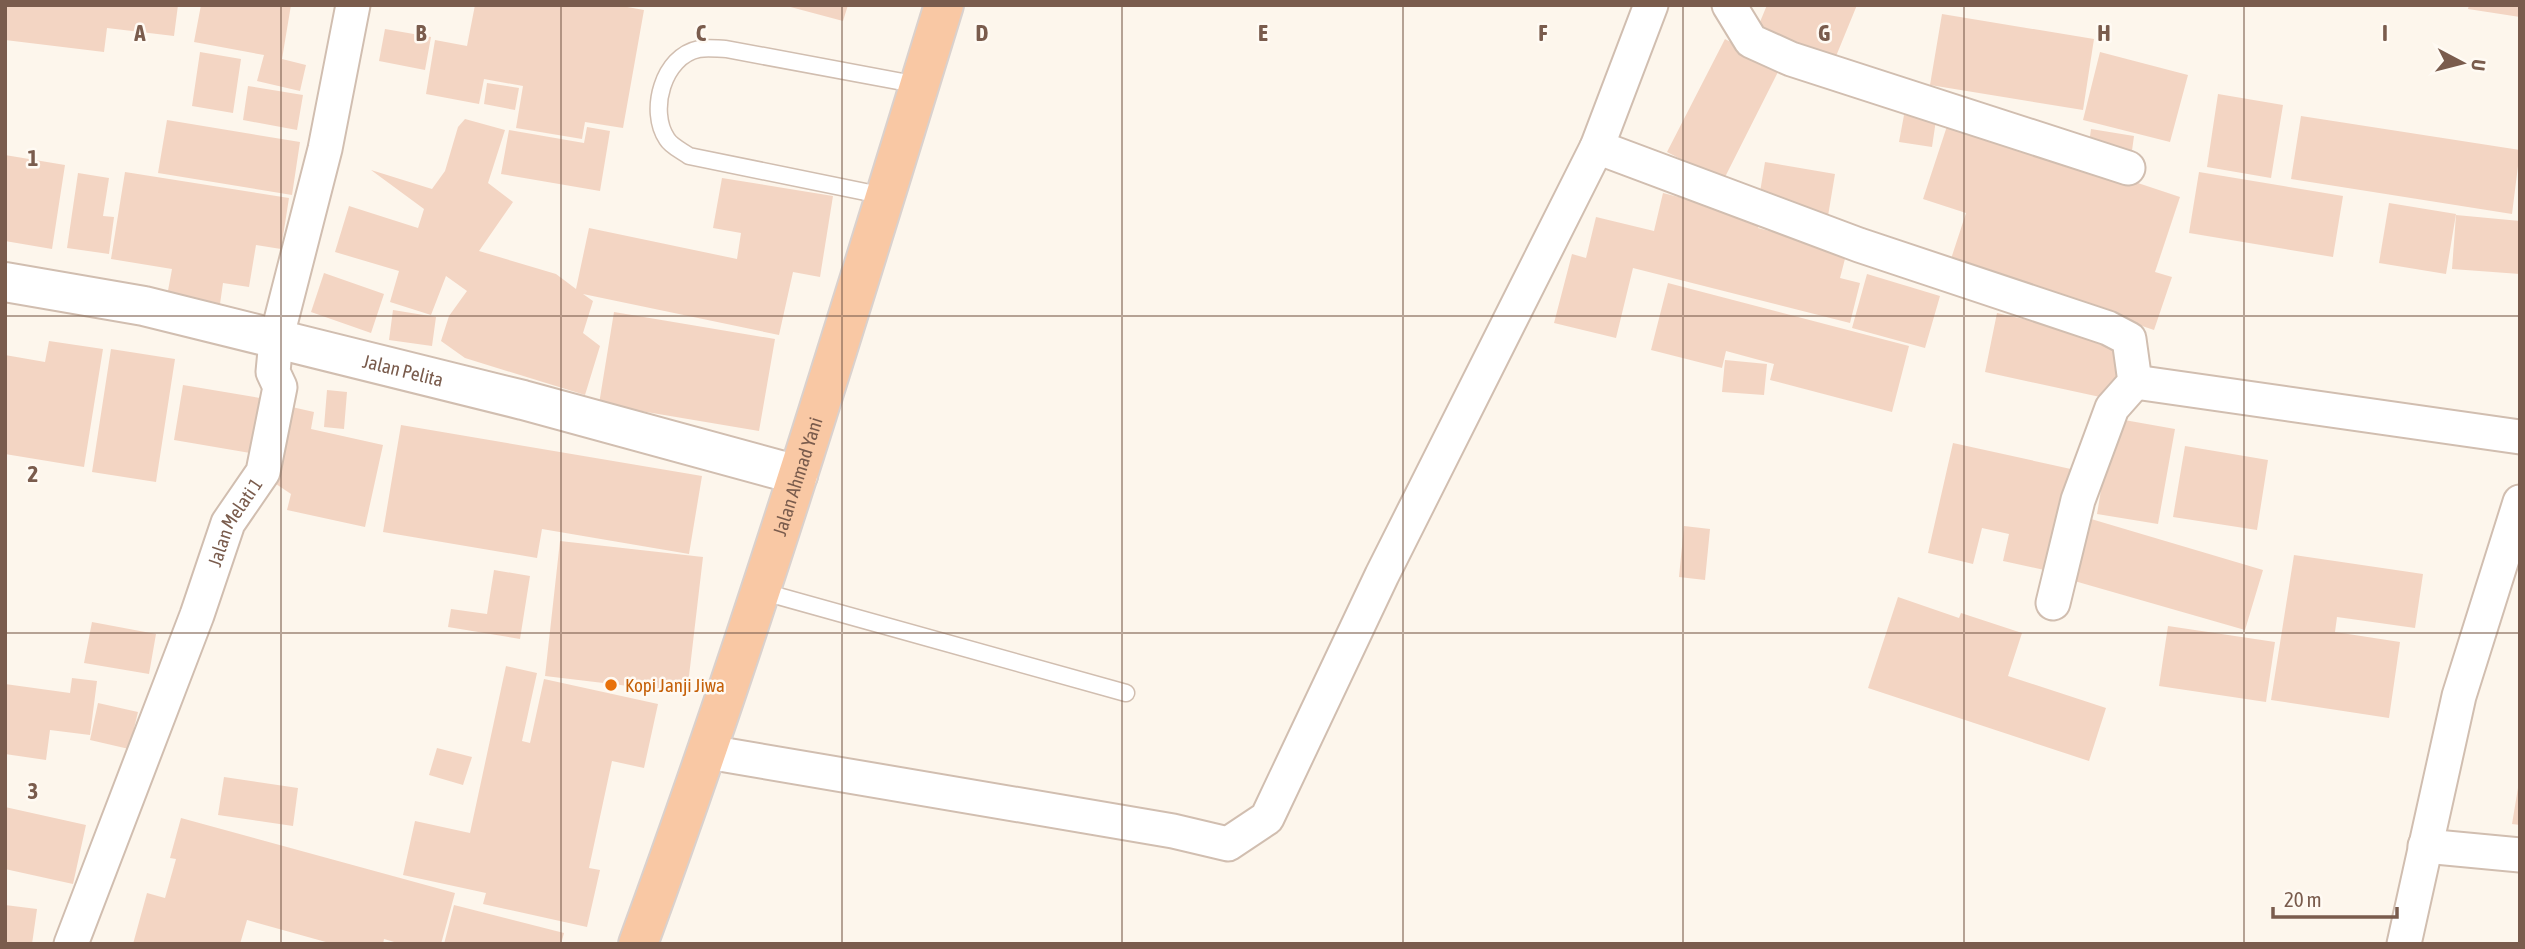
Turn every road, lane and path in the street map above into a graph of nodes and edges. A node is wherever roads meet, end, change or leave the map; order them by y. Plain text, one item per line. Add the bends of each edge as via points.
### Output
1 (353, 5) edge
2 (944, 5) edge
3 (1651, 5) edge
4 (1729, 5) edge
5 (919, 85) junction
6 (1597, 147) junction
7 (2128, 168) dead end
8 (885, 196) junction
9 (5, 282) edge
10 (276, 340) junction
11 (2135, 382) junction
12 (2520, 437) edge
13 (798, 475) junction
14 (2520, 502) edge
15 (760, 592) junction
16 (2053, 603) dead end
17 (1126, 693) dead end
18 (708, 752) junction
19 (2426, 846) junction
20 (2520, 855) edge
21 (71, 944) edge
22 (638, 944) edge
23 (2403, 944) edge

1 - 10 street, Jalan Melati 1 via 325,149
2 - 5 highway, Jalan Ahmad Yani
3 - 6 street
4 - 7 street via 1751,41 1791,59
5 - 8 highway, Jalan Ahmad Yani
5 - 8 lane via 726,49 697,49 671,66 662,86 658,119 668,141 689,156
6 - 11 street via 1859,245 2108,328 2129,339
6 - 18 street via 1266,818 1228,844
8 - 13 highway, Jalan Ahmad Yani
9 - 10 street, Jalan Pelita via 144,306
10 - 13 street, Jalan Pelita via 523,400
10 - 21 street, Jalan Melati 1 via 273,372 280,387 263,472 228,523
11 - 12 street
11 - 16 street via 2112,408 2078,500
13 - 15 highway, Jalan Ahmad Yani
14 - 19 street via 2459,696
15 - 17 lane
15 - 18 highway, Jalan Ahmad Yani
18 - 22 highway, Jalan Ahmad Yani
19 - 20 street
19 - 23 street

